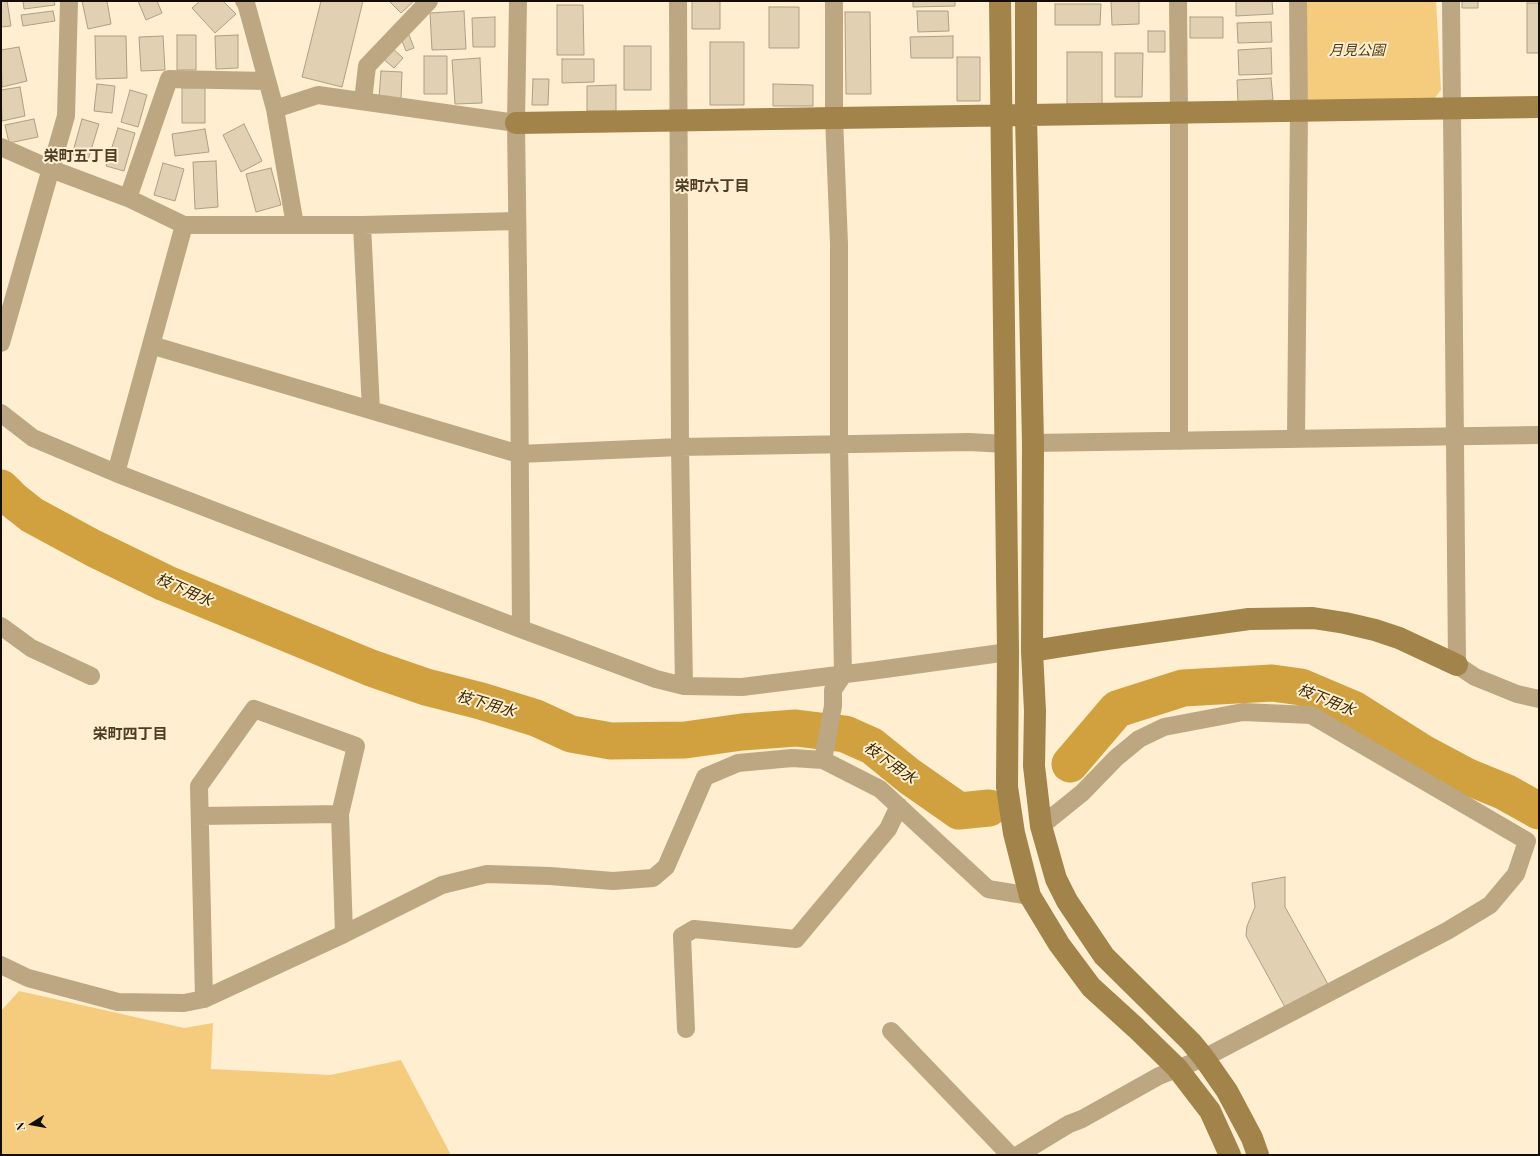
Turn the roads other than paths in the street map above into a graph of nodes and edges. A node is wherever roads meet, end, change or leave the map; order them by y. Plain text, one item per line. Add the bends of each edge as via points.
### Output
1 (69, 1) edge
2 (244, 1) edge
3 (430, 1) edge
4 (518, 1) edge
5 (678, 1) edge
6 (834, 1) edge
7 (1000, 1) edge
8 (1026, 1) edge
9 (1178, 1) edge
10 (1298, 1) edge
11 (1451, 1) edge
12 (268, 81) junction
13 (363, 101) junction
14 (1539, 107) edge
15 (1452, 108) junction
16 (275, 109) junction
17 (1299, 110) junction
18 (1179, 113) junction
19 (1000, 115) junction
20 (1026, 115) junction
21 (834, 117) junction
22 (679, 120) junction
23 (516, 122) junction
24 (1, 147) edge
25 (51, 169) junction
26 (128, 198) junction
27 (517, 220) junction
28 (295, 225) junction
29 (362, 225) junction
30 (184, 226) junction
31 (1, 343) edge
32 (151, 345) junction
33 (371, 410) junction
34 (1, 413) edge
35 (1539, 435) edge
36 (1456, 437) junction
37 (1296, 439) junction
38 (1179, 441) junction
39 (1033, 443) junction
40 (1005, 444) junction
41 (839, 445) junction
42 (680, 447) junction
43 (519, 454) junction
44 (116, 473) junction
45 (1, 626) edge
46 (521, 629) junction
47 (1032, 651) junction
48 (1008, 652) junction
49 (1457, 665) junction
50 (843, 675) junction
51 (91, 676) dead end
52 (684, 686) junction
53 (1539, 699) edge
54 (824, 754) junction
55 (899, 806) junction
56 (340, 814) junction
57 (200, 816) junction
58 (1041, 826) junction
59 (1030, 896) junction
60 (344, 934) junction
61 (1, 965) edge
62 (204, 999) junction
63 (686, 1029) dead end
64 (891, 1031) dead end
65 (1204, 1058) junction
66 (1177, 1068) junction
67 (1010, 1155) edge
68 (1018, 1155) edge
69 (1230, 1155) edge
70 (1258, 1155) edge

1 - 25 street via 66,116
2 - 12 street
3 - 13 street via 367,66
4 - 23 street
5 - 22 street
6 - 21 street
7 - 19 street
8 - 20 street
9 - 18 street
10 - 17 street
11 - 15 street
12 - 16 street
12 - 26 street via 169,79
13 - 16 street via 318,95
13 - 23 street
14 - 15 street
15 - 17 street
15 - 36 street
16 - 28 street
17 - 18 street
17 - 37 street
18 - 20 street
18 - 38 street
19 - 20 street
19 - 21 street
19 - 40 street
20 - 39 street
21 - 22 street
21 - 41 street via 839,244
22 - 23 street
22 - 42 street
23 - 27 street
24 - 25 street
25 - 26 street
25 - 31 street
26 - 30 street
27 - 29 street
27 - 43 street
28 - 29 street
28 - 30 street
29 - 33 street
30 - 32 street
32 - 33 street
32 - 44 street
33 - 43 street
34 - 44 street via 33,438
35 - 36 street
36 - 37 street
36 - 49 street
37 - 38 street
38 - 39 street
39 - 47 street
40 - 41 street via 970,442
40 - 48 street
41 - 42 street
41 - 50 street
42 - 43 street
42 - 52 street
43 - 46 street
44 - 46 street
45 - 51 street via 31,648
46 - 52 street via 656,679
47 - 49 street via 1249,619 1313,618 1345,622 1381,632
47 - 58 street via 1034,766
48 - 50 street
48 - 59 street via 1007,787 1014,833
49 - 53 street via 1475,677 1517,694
50 - 52 street via 742,687
50 - 54 street via 834,690
54 - 55 street via 880,789
54 - 60 street via 738,763 705,777 666,866 653,878 614,881 486,874 442,885
55 - 59 street via 988,889
55 - 63 street via 888,829 796,939 694,929 682,936
56 - 57 street
56 - 57 street via 356,746 254,709 199,786
56 - 60 street
57 - 62 street
58 - 65 street via 1056,880 1092,939 1104,956
58 - 65 street via 1082,793 1116,758 1139,739 1164,727 1244,712 1312,715 1527,841 1516,874 1490,905 1448,931
59 - 66 street via 1058,944 1091,987
60 - 62 street
61 - 62 street via 28,978 118,1002 184,1003
64 - 67 street
65 - 66 street
65 - 70 street via 1227,1091 1252,1138
66 - 68 street via 1069,1124
66 - 69 street via 1210,1111

